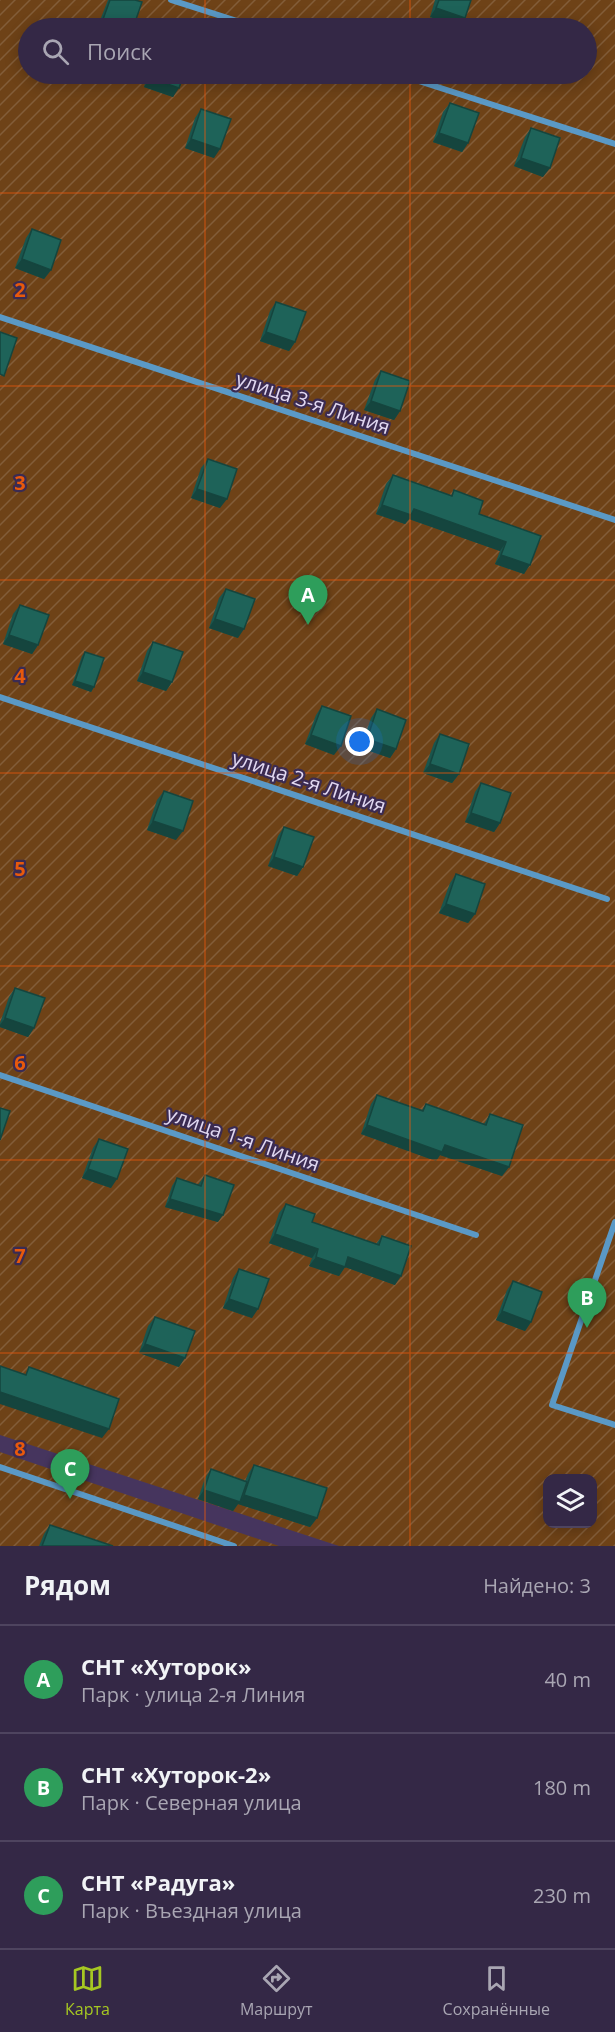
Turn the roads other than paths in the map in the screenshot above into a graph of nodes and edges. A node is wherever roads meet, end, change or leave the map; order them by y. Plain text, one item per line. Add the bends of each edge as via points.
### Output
1 (171, 0) edge
2 (228, 18) edge
3 (428, 84) edge
4 (615, 144) edge
5 (0, 317) edge
6 (615, 520) edge
7 (0, 697) edge
8 (607, 899) dead end
9 (0, 1075) edge
10 (615, 1222) edge
11 (476, 1235) dead end
12 (615, 1425) edge
13 (0, 1467) edge
14 (234, 1546) edge

1 - 2 street
3 - 4 street
5 - 6 street, улица 3-я Линия
7 - 8 street, улица 2-я Линия
9 - 11 street, улица 1-я Линия
10 - 12 street via 552,1405
13 - 14 street

